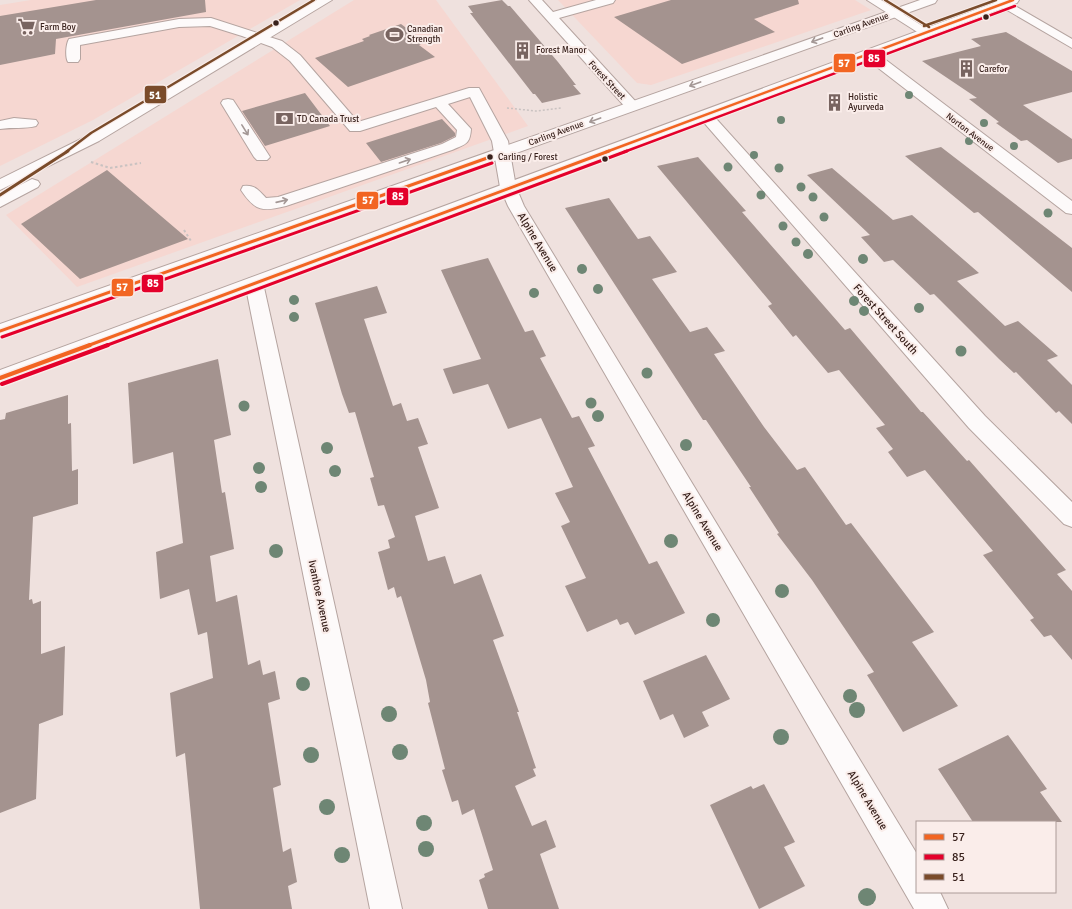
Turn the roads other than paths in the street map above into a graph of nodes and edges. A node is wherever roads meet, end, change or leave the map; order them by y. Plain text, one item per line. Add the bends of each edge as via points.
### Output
1 (326, 0) edge
2 (534, 0) edge
3 (609, 0) edge
4 (873, 0) edge
5 (931, 0) edge
6 (1004, 1) edge
7 (894, 13) junction
8 (550, 17) junction
9 (926, 32) junction
10 (263, 38) junction
11 (1072, 44) edge
12 (869, 54) junction
13 (73, 59) dead end
14 (439, 102) junction
15 (228, 103) dead end
16 (632, 106) junction
17 (705, 115) junction
18 (31, 123) dead end
19 (0, 125) edge
20 (94, 138) junction
21 (501, 153) junction
22 (262, 157) dead end
23 (0, 185) edge
24 (508, 187) junction
25 (249, 190) dead end
26 (0, 202) edge
27 (1072, 209) edge
28 (254, 284) junction
29 (0, 331) edge
30 (0, 378) edge
31 (1072, 517) edge
32 (916, 881) edge
33 (923, 893) edge
34 (386, 909) edge
35 (932, 909) edge

1 - 10 main road
2 - 8 main road, Forest Street
3 - 8 main road
4 - 7 main road
5 - 7 main road, Carling Avenue
6 - 9 main road
6 - 11 main road
7 - 9 main road
7 -> 16 main road, Carling Avenue
8 - 16 main road, Forest Street
9 - 12 main road
10 - 13 main road via 211,22 179,23 74,42
10 - 14 main road via 277,44 295,58 355,128
10 - 20 main road
12 - 17 main road
12 - 27 main road, Norton Avenue
14 - 21 main road, Alpine Avenue via 474,91 500,141
25 -> 14 main road via 262,204 280,202 447,147 463,139 464,129
15 -> 22 main road
16 -> 21 main road, Carling Avenue
17 - 24 main road
17 - 31 main road, Forest Street South via 977,422
18 - 19 main road via 14,122
20 - 23 main road
20 - 26 main road via 51,171
21 - 24 main road, Alpine Avenue
21 - 29 main road, Carling Avenue
24 - 28 main road
24 - 32 main road, Alpine Avenue via 516,206
28 - 30 main road
28 - 34 main road, Ivanhoe Avenue
33 - 35 main road

